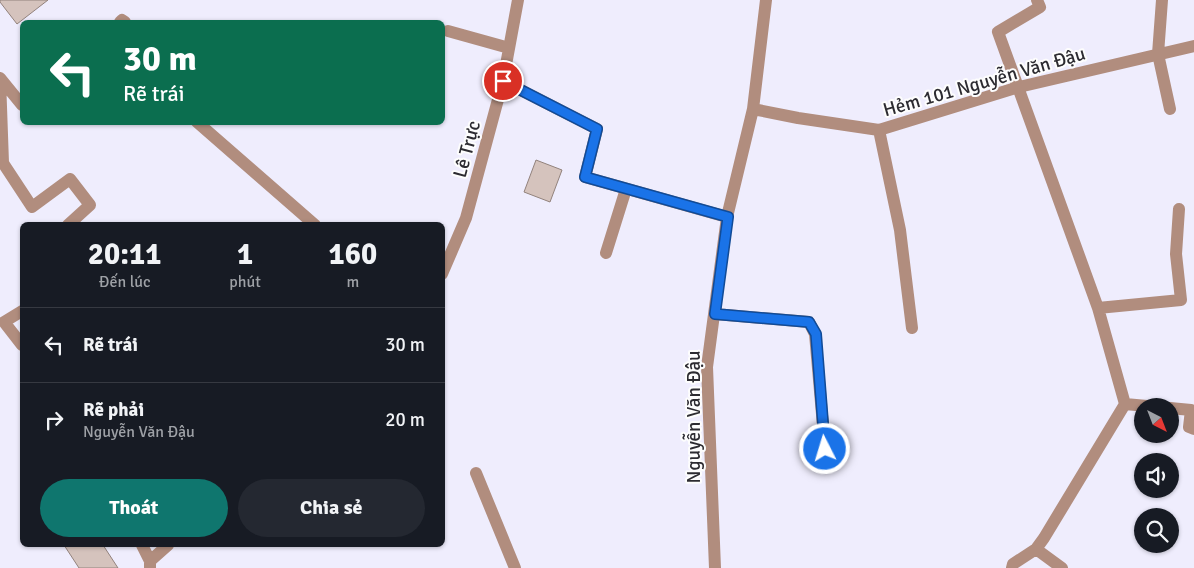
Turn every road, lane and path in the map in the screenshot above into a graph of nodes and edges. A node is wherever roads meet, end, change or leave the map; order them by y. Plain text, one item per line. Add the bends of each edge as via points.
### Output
1 (518, 0) edge
2 (766, 0) edge
3 (1037, 0) edge
4 (1162, 0) edge
5 (448, 30) dead end
6 (1194, 46) edge
7 (509, 48) junction
8 (1158, 54) junction
9 (0, 78) edge
10 (503, 81) junction
11 (1019, 87) junction
12 (20, 103) edge
13 (753, 109) junction
14 (1170, 109) dead end
15 (200, 125) edge
16 (879, 130) junction
17 (626, 189) junction
18 (1179, 209) dead end
19 (728, 217) junction
20 (71, 222) edge
21 (312, 222) edge
22 (606, 253) dead end
23 (445, 267) edge
24 (1098, 308) junction
25 (20, 312) edge
26 (715, 314) junction
27 (2, 324) edge
28 (912, 328) dead end
29 (20, 343) edge
30 (1126, 404) junction
31 (1134, 405) edge
32 (1179, 409) edge
33 (1194, 429) edge
34 (825, 449) dead end
35 (476, 473) dead end
36 (143, 547) edge
37 (166, 547) edge
38 (1036, 549) junction
39 (150, 564) edge
40 (515, 568) edge
41 (715, 568) edge
42 (1012, 568) edge
43 (1062, 568) edge

1 - 7 street, Lê Trực
2 - 13 street, Nguyễn Văn Đậu
3 - 11 street via 1040,6 998,32
4 - 8 street
5 - 7 street
6 - 8 street, Hẻm 101 Nguyễn Văn Đậu
7 - 10 street, Lê Trực
8 - 11 street, Hẻm 101 Nguyễn Văn Đậu
8 - 14 street
9 - 12 street
9 - 20 street via 3,163 32,207 70,179 90,205
10 - 17 street via 597,129 585,177
10 - 23 street, Lê Trực via 466,218
11 - 16 street, Hẻm 101 Nguyễn Văn Đậu
11 - 24 street
13 - 16 street, Hẻm 101 Nguyễn Văn Đậu
13 - 19 street, Nguyễn Văn Đậu
15 - 21 street
16 - 28 street via 900,230
17 - 19 street
17 - 22 street
18 - 24 street via 1176,254 1181,300
19 - 26 street, Nguyễn Văn Đậu
24 - 30 street
25 - 27 street
26 - 34 street via 809,322 816,334
26 - 41 street, Nguyễn Văn Đậu via 707,367
27 - 29 street
30 - 31 street
30 - 38 street
32 - 33 street via 1191,410 1189,427
35 - 40 street
36 - 39 street
37 - 39 street
38 - 42 street via 1013,564
38 - 43 street

